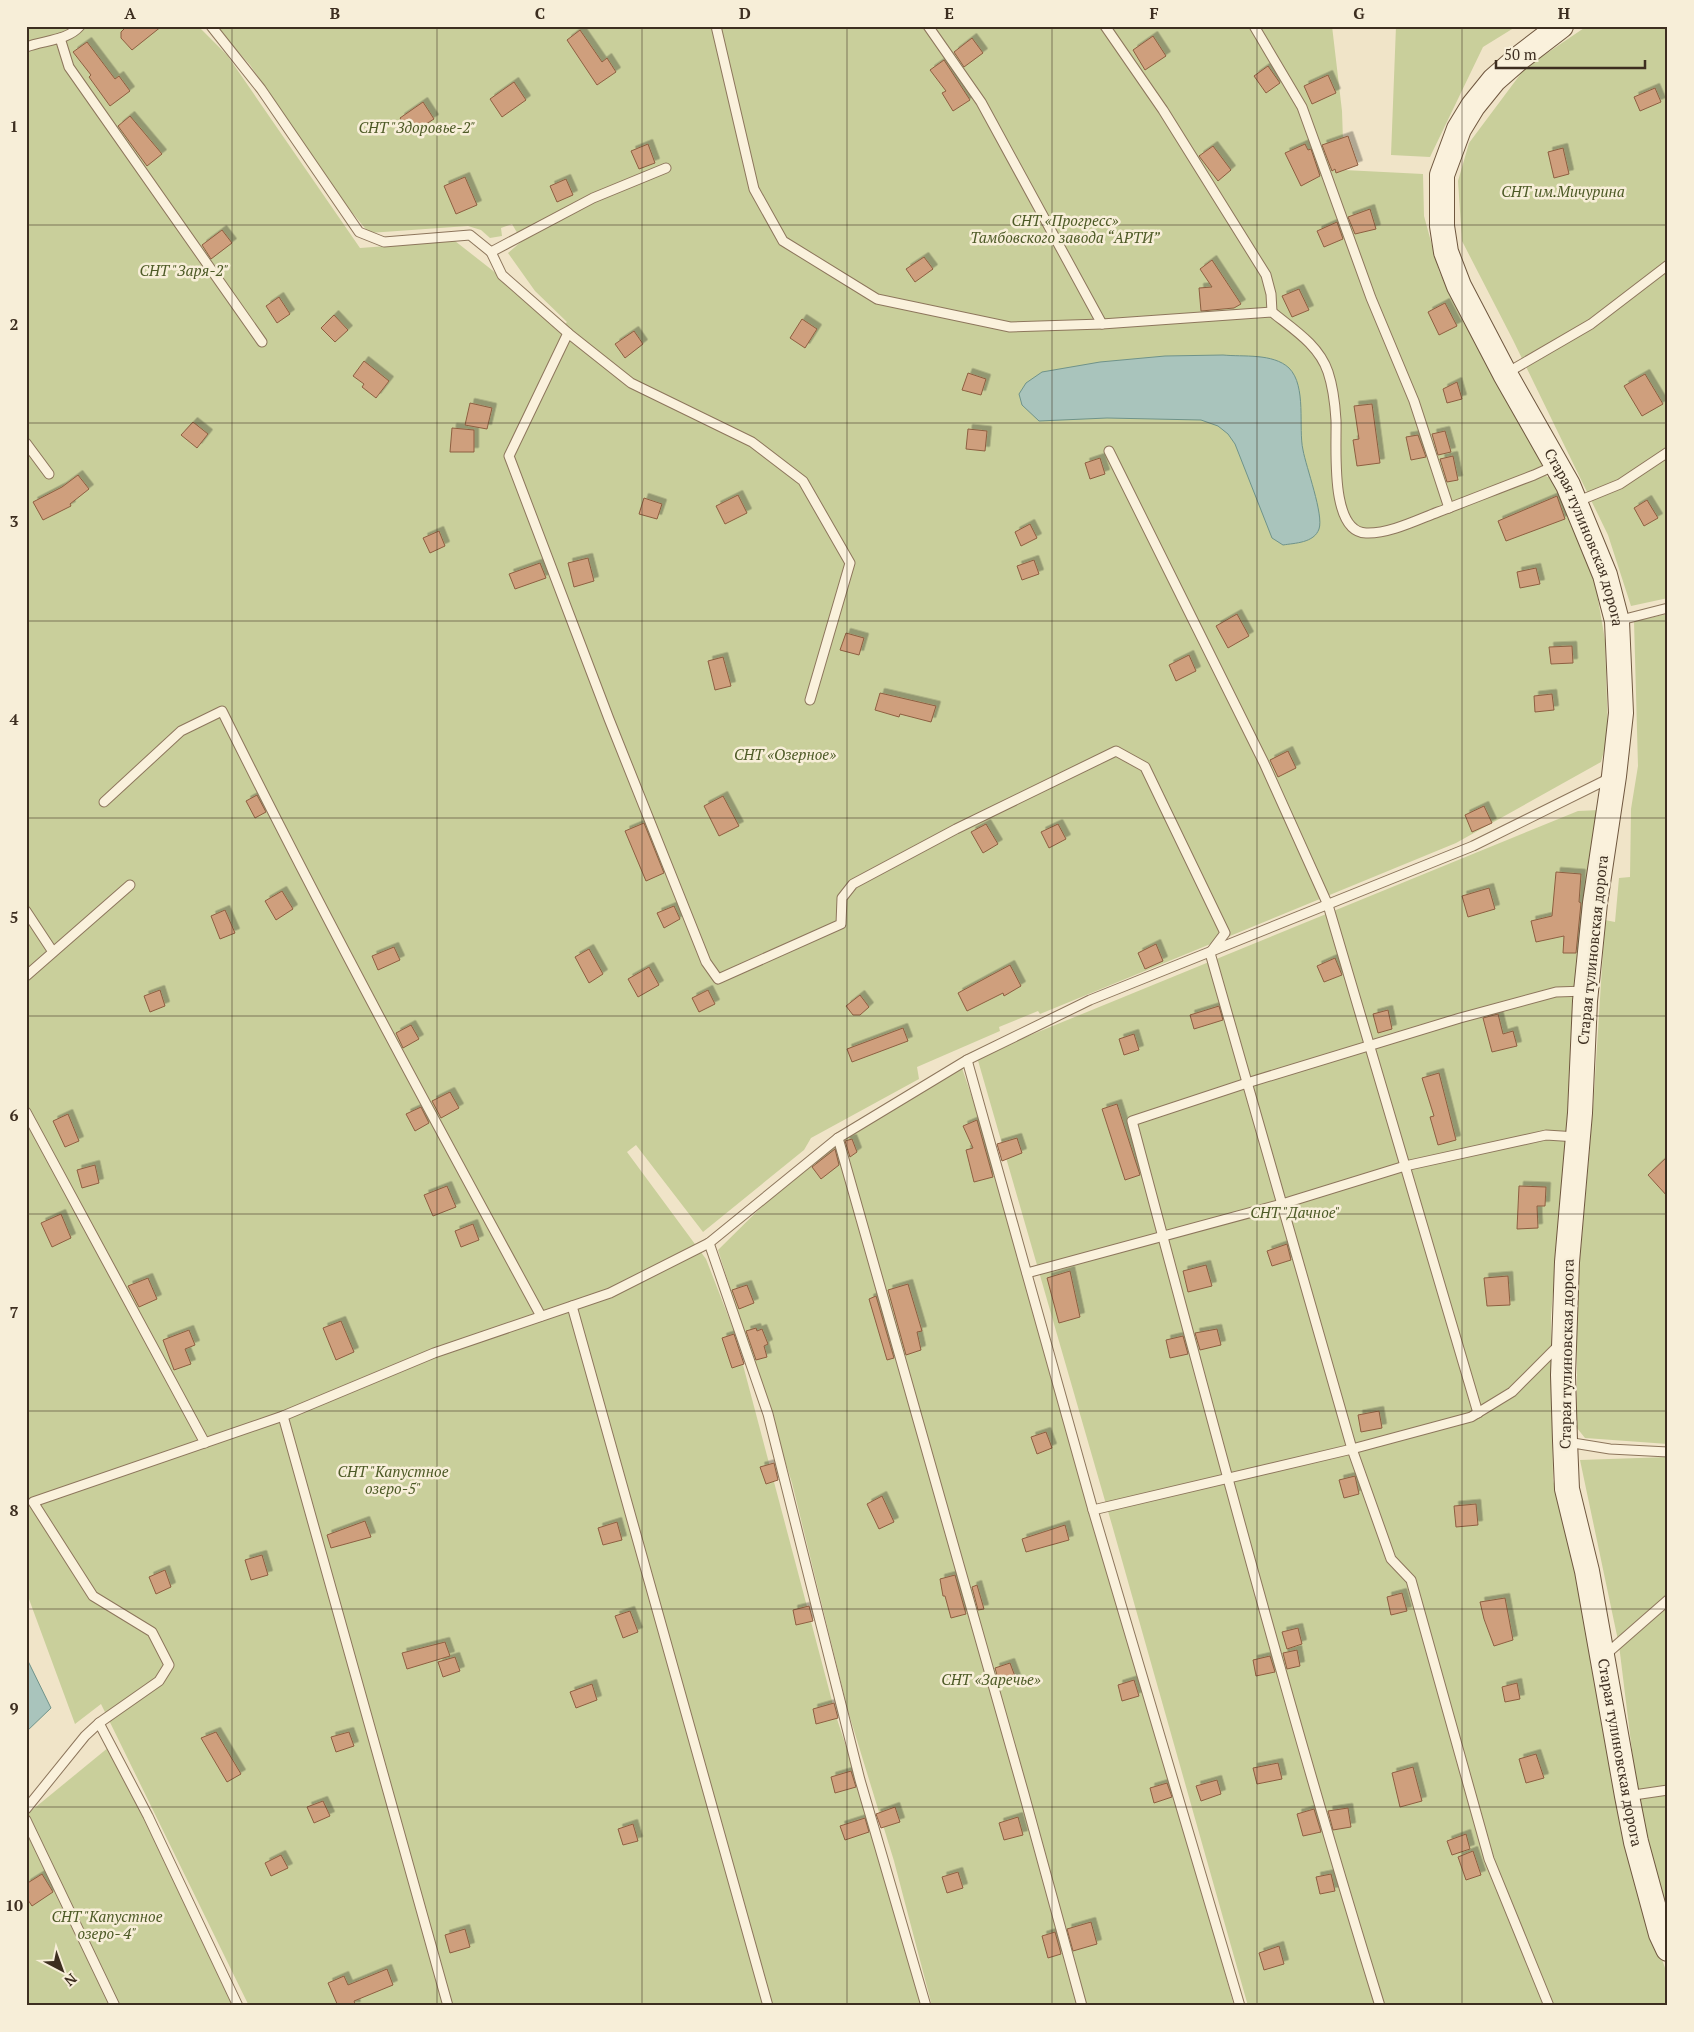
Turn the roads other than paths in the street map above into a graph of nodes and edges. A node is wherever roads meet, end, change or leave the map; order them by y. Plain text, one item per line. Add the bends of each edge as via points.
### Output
1 (80, 26) edge
2 (212, 26) edge
3 (716, 26) edge
4 (928, 26) edge
5 (1105, 26) edge
6 (1254, 26) edge
7 (1561, 26) edge
8 (60, 38) junction
9 (26, 48) edge
10 (666, 168) dead end
11 (491, 252) junction
12 (1668, 265) edge
13 (1272, 312) junction
14 (1102, 324) junction
15 (568, 332) junction
16 (262, 342) dead end
17 (1505, 374) junction
18 (26, 443) edge
19 (1109, 451) dead end
20 (1668, 452) edge
21 (1556, 465) junction
22 (50, 474) dead end
23 (1575, 502) junction
24 (1449, 508) junction
25 (1668, 608) edge
26 (1617, 621) junction
27 (810, 700) dead end
28 (1614, 776) junction
29 (104, 802) dead end
30 (130, 885) dead end
31 (1328, 905) junction
32 (26, 911) edge
33 (53, 952) junction
34 (1210, 953) junction
35 (26, 976) edge
36 (1586, 990) junction
37 (1370, 1046) junction
38 (967, 1060) junction
39 (1247, 1083) junction
40 (26, 1112) edge
41 (1578, 1137) junction
42 (838, 1138) junction
43 (1405, 1166) junction
44 (1282, 1204) junction
45 (1163, 1237) junction
46 (709, 1243) junction
47 (1027, 1273) junction
48 (572, 1306) junction
49 (541, 1316) junction
50 (1564, 1339) junction
51 (1478, 1413) junction
52 (283, 1416) junction
53 (1564, 1441) junction
54 (205, 1443) junction
55 (1352, 1449) junction
56 (1668, 1452) edge
57 (1228, 1478) junction
58 (1093, 1510) junction
59 (1668, 1600) edge
60 (1601, 1659) junction
61 (99, 1723) junction
62 (1668, 1790) edge
63 (1627, 1796) junction
64 (26, 1809) edge
65 (26, 1820) edge
66 (1668, 1949) edge
67 (114, 2006) edge
68 (238, 2006) edge
69 (448, 2006) edge
70 (768, 2006) edge
71 (926, 2006) edge
72 (1082, 2006) edge
73 (1240, 2006) edge
74 (1380, 2006) edge
75 (1549, 2006) edge

1 - 8 lane
2 - 11 lane via 261,89 358,232 384,242 470,235
3 - 14 lane via 754,189 782,241 877,299 1010,326
4 - 14 lane via 981,102
5 - 13 lane via 1163,110 1266,275
6 - 24 lane via 1302,106 1371,298 1414,401
7 - 17 street, Старая тулиновская дорога via 1494,80 1473,106 1459,129 1442,175 1442,226 1446,252 1459,286
8 - 9 lane
8 - 16 lane via 69,67
10 - 11 lane via 593,198
11 - 15 lane via 502,275
12 - 17 lane via 1591,324
13 - 14 lane
13 - 24 lane via 1311,343 1328,370 1334,401 1341,507 1349,524 1365,533 1397,528
15 - 27 lane via 631,382 752,442 803,481 850,563
15 - 34 lane via 509,456 608,719 706,962 718,979 841,924 842,898 853,884 956,829 1116,751 1145,767 1225,933
17 - 21 street, Старая тулиновская дорога
18 - 22 lane
19 - 31 lane via 1264,763
20 - 23 lane via 1620,484
21 - 23 street, Старая тулиновская дорога
21 - 24 lane
23 - 26 street, Старая тулиновская дорога via 1605,575
25 - 26 lane
26 - 28 street, Старая тулиновская дорога via 1621,713
28 - 31 lane via 1473,846
28 - 36 street, Старая тулиновская дорога
29 - 49 lane via 181,731 222,711 382,1024
30 - 33 lane
31 - 34 lane
31 - 37 lane
32 - 33 lane
33 - 35 lane
34 - 38 lane via 1090,1000
34 - 39 lane
36 - 37 lane via 1556,992
36 - 41 street, Старая тулиновская дорога
37 - 39 lane
37 - 43 lane
38 - 42 lane
38 - 47 lane
39 - 44 lane
39 - 45 lane via 1132,1121
40 - 54 lane
41 - 43 lane via 1546,1135
41 - 50 street, Старая тулиновская дорога
42 - 46 lane
42 - 72 lane
43 - 44 lane
43 - 51 lane
44 - 45 lane
44 - 55 lane
45 - 47 lane
45 - 57 lane
46 - 48 lane via 610,1293
46 - 71 lane via 768,1414 860,1780
47 - 58 lane
48 - 49 lane
48 - 70 lane
49 - 52 lane via 434,1353
50 - 51 lane via 1512,1392
50 - 53 street, Старая тулиновская дорога
51 - 55 lane
52 - 54 lane
52 - 69 lane
53 - 56 lane via 1610,1449
53 - 60 street, Старая тулиновская дорога via 1567,1489 1587,1571
54 - 61 lane via 33,1502 93,1596 152,1632 169,1665 159,1682
55 - 57 lane
55 - 75 lane via 1391,1560 1411,1580 1490,1859
57 - 58 lane
57 - 74 lane
58 - 73 lane
59 - 60 lane
60 - 63 street, Старая тулиновская дорога
61 - 64 lane
61 - 68 lane via 148,1816
62 - 63 lane
63 - 66 street, Старая тулиновская дорога via 1636,1842
65 - 67 lane

